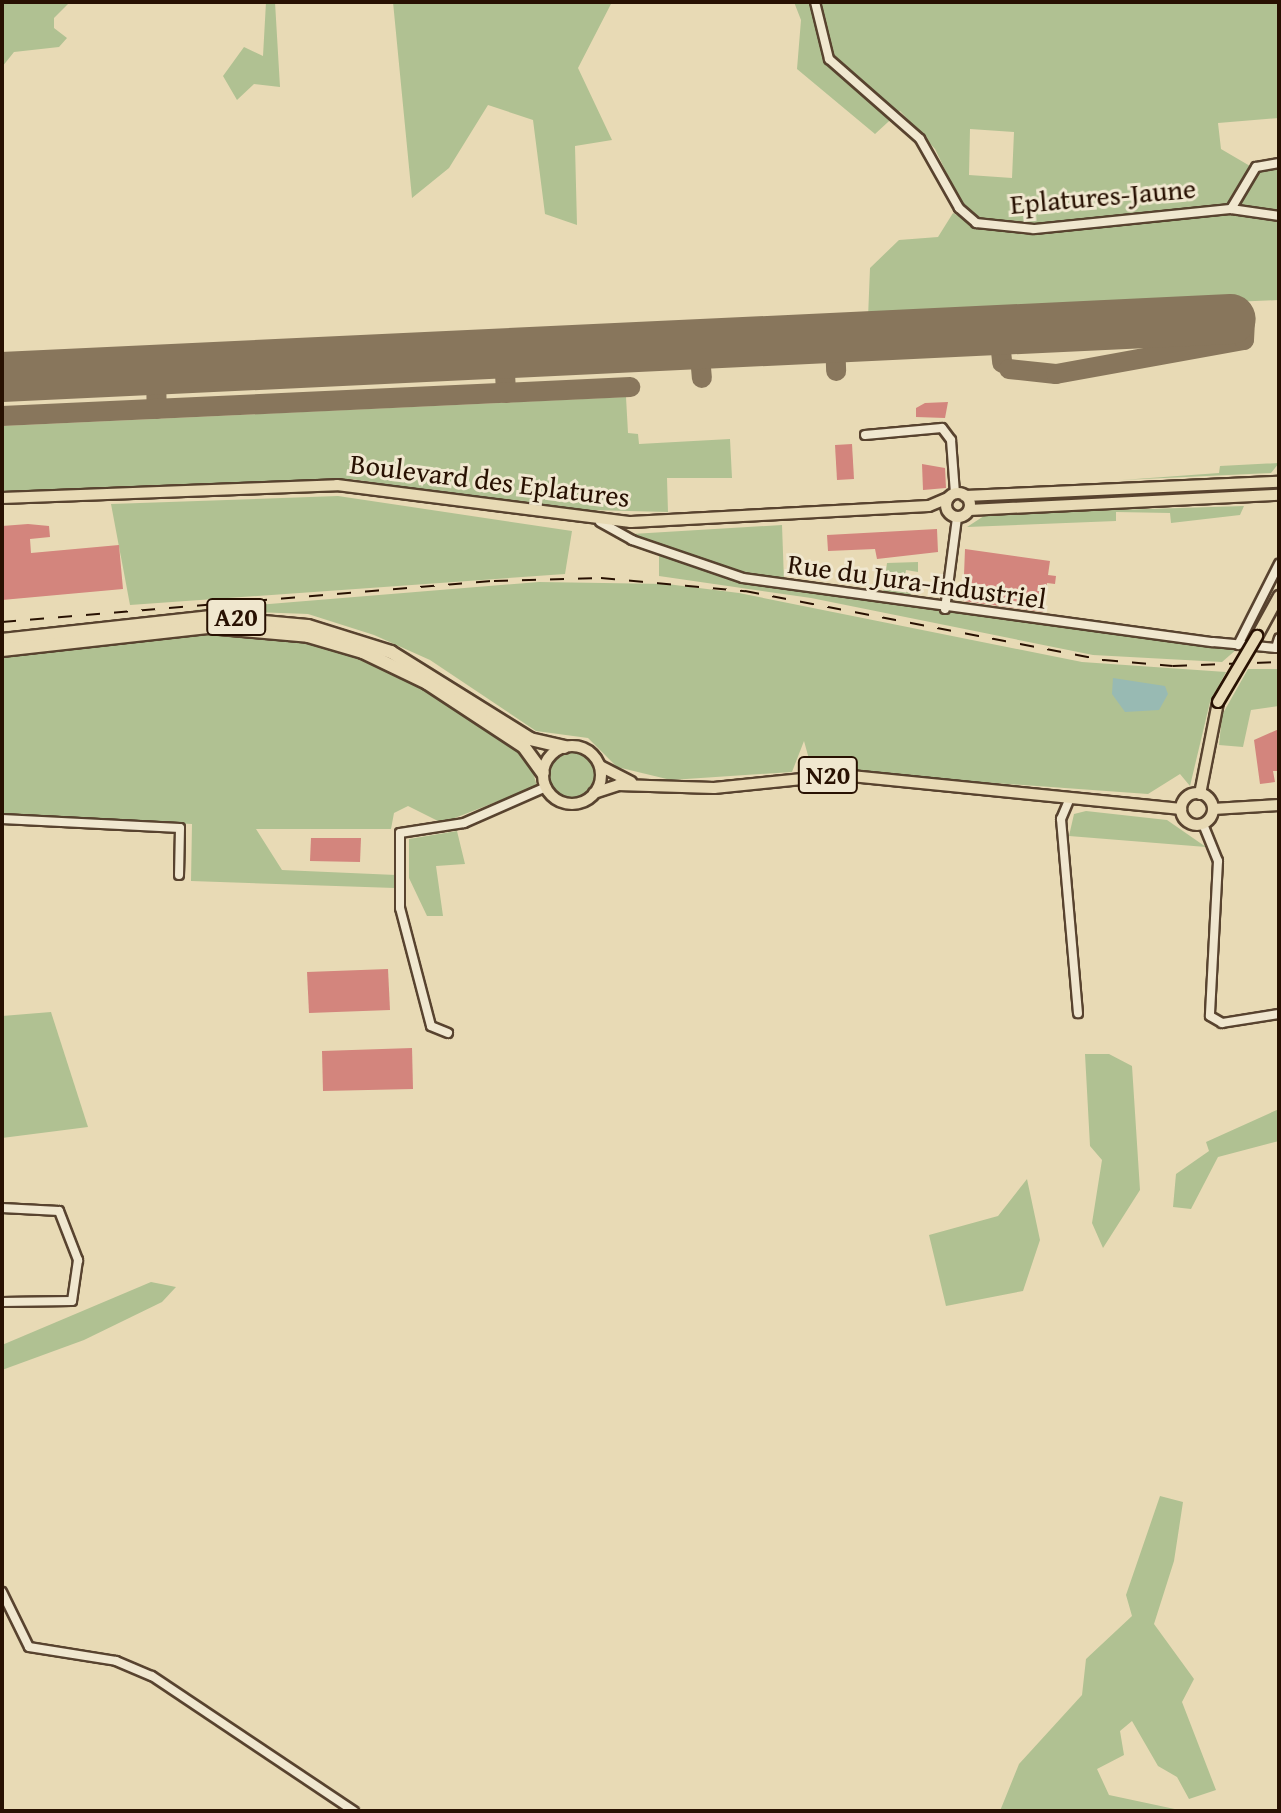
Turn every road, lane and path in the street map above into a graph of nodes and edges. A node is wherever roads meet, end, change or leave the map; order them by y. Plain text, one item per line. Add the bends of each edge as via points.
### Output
1 (815, 2) edge
2 (1279, 163) edge
3 (1231, 209) junction
4 (1279, 216) edge
5 (865, 435) dead end
6 (1279, 482) edge
7 (1279, 495) edge
8 (956, 496) junction
9 (2, 498) edge
10 (929, 506) junction
11 (969, 510) junction
12 (952, 515) junction
13 (600, 522) junction
14 (1279, 564) edge
15 (1279, 596) edge
16 (945, 609) junction
17 (1279, 638) edge
18 (2, 640) edge
19 (1238, 645) junction
20 (2, 650) edge
21 (564, 747) junction
22 (600, 766) junction
23 (543, 773) junction
24 (636, 785) junction
25 (546, 787) junction
26 (594, 793) junction
27 (1200, 794) junction
28 (1070, 798) junction
29 (1279, 805) edge
30 (1181, 809) junction
31 (1213, 809) junction
32 (2, 819) edge
33 (1203, 824) junction
34 (179, 875) dead end
35 (1078, 1013) dead end
36 (1279, 1014) edge
37 (448, 1033) dead end
38 (2, 1208) edge
39 (2, 1302) edge
40 (2, 1592) edge
41 (354, 1811) edge

1 - 3 street, Eplatures-Jaune via 829,59 920,139 959,208 976,223 1034,229
2 - 3 street via 1256,167
3 - 4 street
5 - 8 street via 942,428 951,440
6 - 8 main road, Boulevard des Eplatures
7 - 11 main road
8 - 10 main road, Boulevard des Eplatures
8 - 11 main road
8 - 12 main road
9 - 13 main road, Boulevard des Eplatures via 356,486
10 - 12 main road, Boulevard des Eplatures
10 - 13 main road, Boulevard des Eplatures
11 - 12 main road
12 - 16 street
13 - 16 street, Rue du Jura-Industriel via 632,540 743,578
14 - 19 street
15 - 27 main road, bridge via 1218,702
16 - 19 street, Rue du Jura-Industriel
17 - 19 street, Rue du Jura-Industriel via 1276,648
18 - 21 highway, A20 via 209,617 308,626 391,652 530,739
20 - 23 highway, A20 via 208,627 308,636 363,652 427,683 524,747
21 - 22 main road, N20 via 583,748
21 - 23 main road via 548,760
22 - 24 main road, N20
22 - 26 main road
23 - 25 main road
24 - 26 main road, N20
24 - 28 main road, N20 via 714,788 855,775
25 - 26 main road, N20 via 569,803
25 - 37 street via 464,823 400,833 400,908 431,1026
27 - 30 main road via 1187,797
27 - 31 main road
28 - 30 main road, N20
28 - 35 street via 1062,832
29 - 31 main road
30 - 33 main road, N20 via 1190,824
31 - 33 main road
32 - 34 street via 180,828
33 - 36 street via 1218,861 1211,1017 1222,1023
38 - 39 street via 59,1211 78,1260 72,1301
40 - 41 street via 29,1647 116,1661 152,1676

